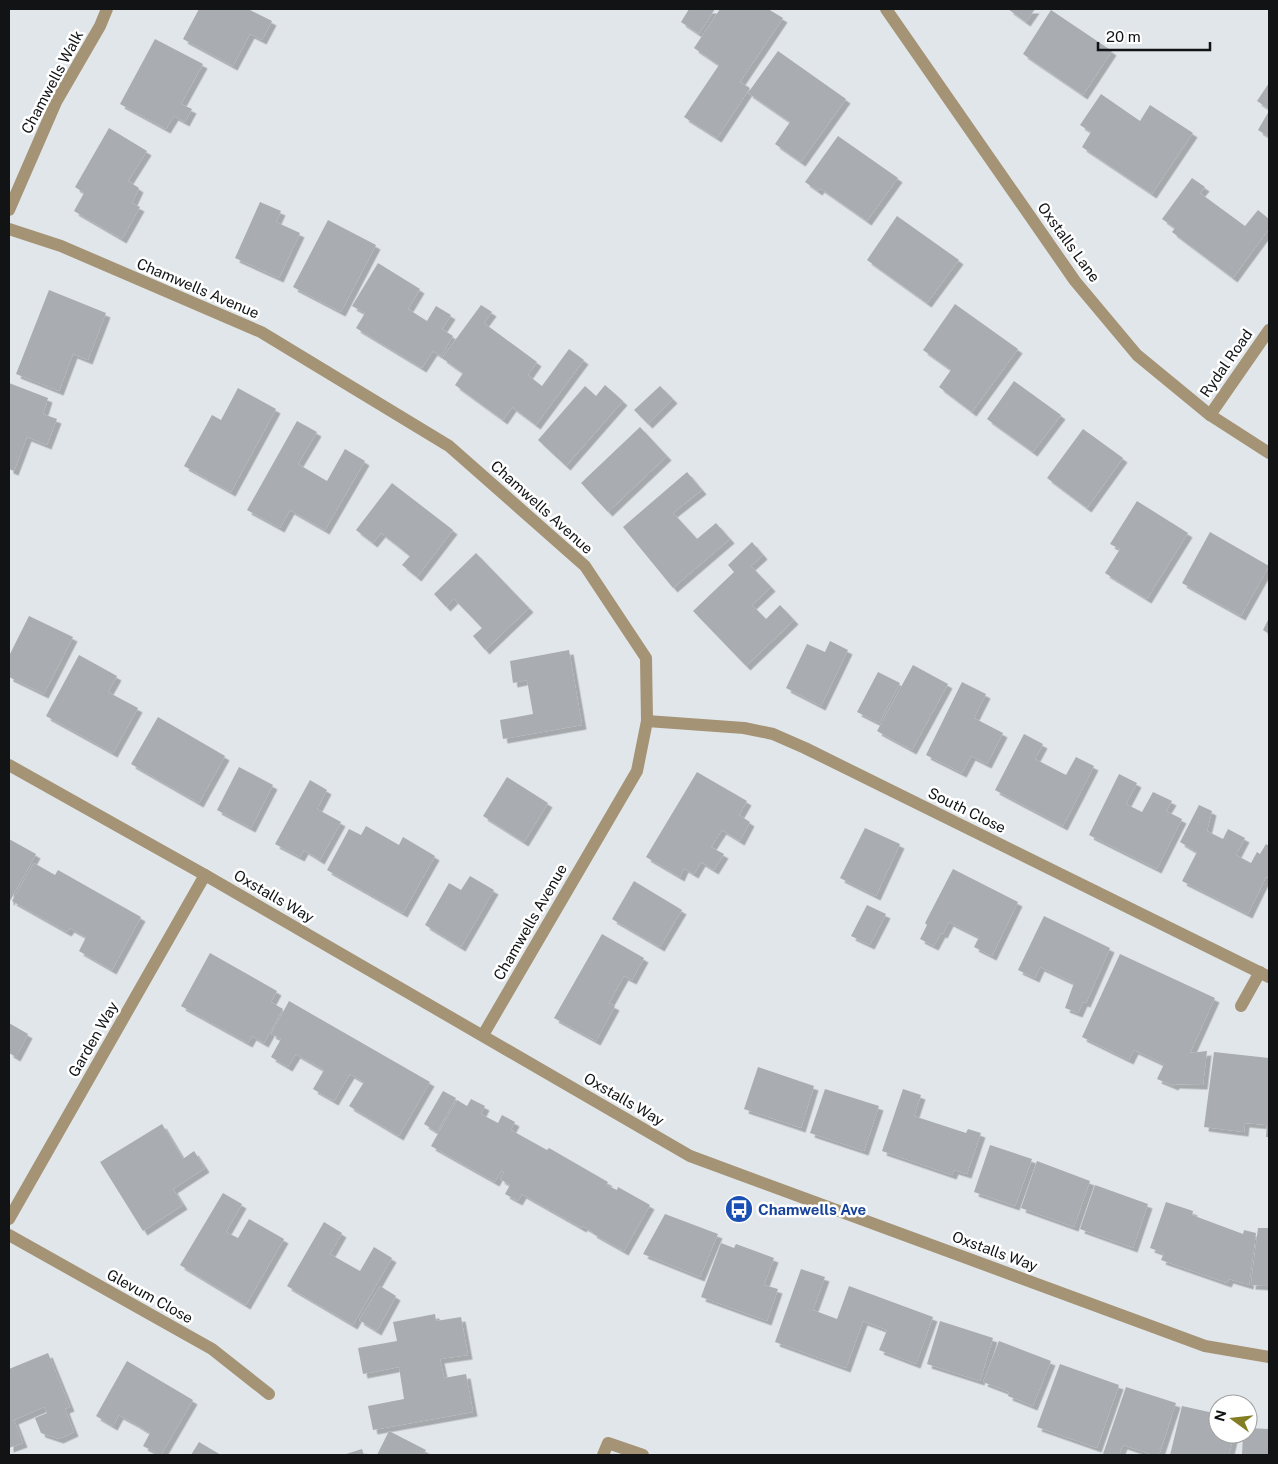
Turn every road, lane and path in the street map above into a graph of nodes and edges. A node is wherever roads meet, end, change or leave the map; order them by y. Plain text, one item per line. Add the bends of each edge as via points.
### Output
1 (107, 9) edge
2 (886, 9) edge
3 (10, 202) edge
4 (9, 230) edge
5 (1269, 330) edge
6 (1210, 415) junction
7 (1269, 454) edge
8 (648, 721) junction
9 (9, 766) edge
10 (205, 875) junction
11 (1264, 975) edge
12 (1241, 1006) dead end
13 (483, 1036) junction
14 (9, 1219) edge
15 (9, 1235) edge
16 (1269, 1357) edge
17 (269, 1394) dead end
18 (603, 1455) edge
19 (643, 1455) edge

1 - 3 street, Chamwells Walk via 56,102
2 - 6 street, Oxstalls Lane via 1075,281 1137,355
4 - 8 street, Chamwells Avenue via 61,246 261,332 449,446 585,566 646,658
5 - 6 street, Rydal Road
6 - 7 street, Oxstalls Lane
8 - 11 street, South Close via 744,728 773,734
8 - 13 street, Chamwells Avenue via 637,771
9 - 10 street, Oxstalls Way
10 - 13 street, Oxstalls Way
10 - 14 street, Garden Way
11 - 12 street, South Close
13 - 16 street, Oxstalls Way via 690,1156 1205,1346
15 - 17 street, Glevum Close via 212,1349
18 - 19 street via 608,1443

